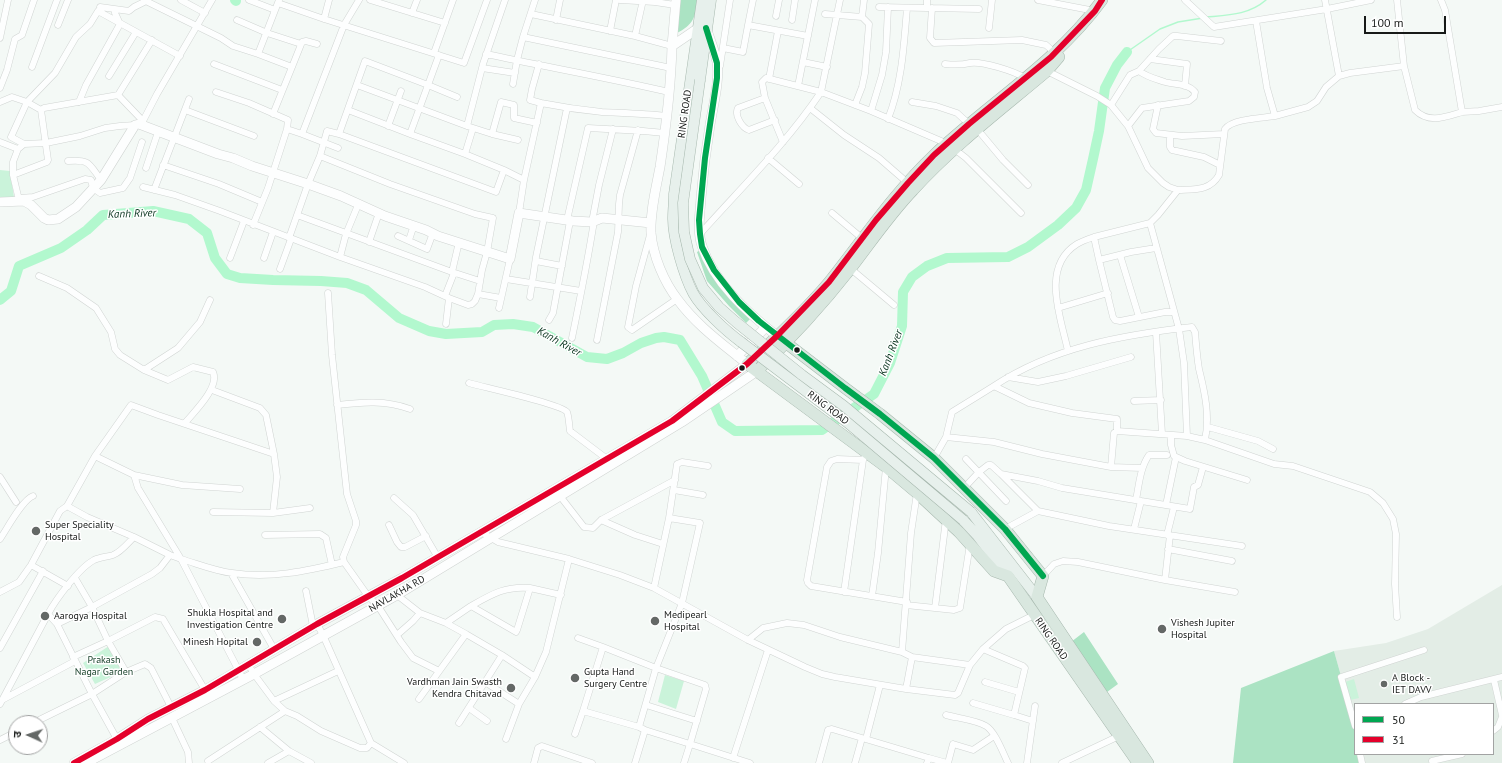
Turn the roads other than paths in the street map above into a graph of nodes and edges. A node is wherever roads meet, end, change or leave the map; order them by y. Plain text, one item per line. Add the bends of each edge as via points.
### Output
1 (8, 0) edge
2 (34, 0) edge
3 (57, 0) edge
4 (68, 0) edge
5 (181, 0) edge
6 (212, 0) edge
7 (249, 0) edge
8 (330, 0) edge
9 (358, 0) edge
10 (370, 0) edge
11 (417, 0) edge
12 (453, 0) edge
13 (487, 0) edge
14 (505, 0) edge
15 (535, 0) edge
16 (560, 0) edge
17 (616, 0) edge
18 (620, 0) edge
19 (702, 0) edge
20 (711, 0) edge
21 (730, 0) edge
22 (753, 0) edge
23 (779, 0) edge
24 (795, 0) edge
25 (815, 0) edge
26 (840, 0) edge
27 (864, 0) edge
28 (899, 0) edge
29 (927, 0) edge
30 (992, 0) edge
31 (1038, 0) edge
32 (1102, 0) edge
33 (1111, 0) edge
34 (1185, 0) edge
35 (1325, 0) edge
36 (1371, 0) edge
37 (1397, 0) edge
38 (1441, 0) edge
39 (146, 1) edge
40 (279, 1) edge
41 (643, 1) edge
42 (392, 3) edge
43 (676, 3) edge
44 (100, 6) edge
45 (879, 7) dead end
46 (899, 7) junction
47 (888, 8) junction
48 (907, 8) junction
49 (930, 8) junction
50 (979, 9) dead end
51 (1326, 9) junction
52 (116, 10) junction
53 (275, 10) junction
54 (1094, 11) junction
55 (205, 13) junction
56 (412, 13) junction
57 (530, 14) junction
58 (825, 14) dead end
59 (836, 15) junction
60 (776, 16) dead end
61 (862, 17) junction
62 (324, 19) junction
63 (2, 20) edge
64 (237, 20) dead end
65 (556, 20) junction
66 (792, 20) dead end
67 (1256, 21) junction
68 (120, 24) junction
69 (445, 24) junction
70 (58, 25) dead end
71 (344, 25) junction
72 (748, 25) junction
73 (197, 26) junction
74 (702, 28) junction
75 (989, 28) dead end
76 (610, 30) junction
77 (778, 31) junction
78 (136, 32) junction
79 (267, 33) junction
80 (635, 36) junction
81 (808, 36) junction
82 (523, 37) junction
83 (0, 38) edge
84 (152, 40) junction
85 (1221, 41) dead end
86 (301, 44) junction
87 (317, 44) dead end
88 (672, 46) junction
89 (723, 48) junction
90 (1055, 52) junction
91 (258, 54) junction
92 (437, 54) junction
93 (486, 54) junction
94 (180, 56) junction
95 (1150, 59) junction
96 (517, 60) junction
97 (803, 62) junction
98 (214, 64) dead end
99 (539, 64) junction
100 (945, 64) dead end
101 (1404, 66) junction
102 (32, 67) dead end
103 (292, 67) junction
104 (827, 67) junction
105 (482, 68) junction
106 (672, 68) junction
107 (1042, 69) junction
108 (1139, 71) junction
109 (515, 73) junction
110 (109, 76) dead end
111 (1339, 76) junction
112 (717, 78) junction
113 (1025, 78) junction
114 (769, 79) junction
115 (695, 80) junction
116 (513, 84) dead end
117 (356, 85) junction
118 (428, 85) junction
119 (798, 86) junction
120 (1185, 86) junction
121 (0, 87) edge
122 (282, 90) junction
123 (401, 91) dead end
124 (216, 92) dead end
125 (669, 92) junction
126 (821, 92) junction
127 (118, 95) junction
128 (457, 97) dead end
129 (765, 98) junction
130 (189, 100) dead end
131 (398, 100) junction
132 (0, 102) edge
133 (28, 102) junction
134 (79, 102) junction
135 (541, 102) junction
136 (912, 102) dead end
137 (855, 105) junction
138 (1111, 105) junction
139 (1158, 105) junction
140 (1502, 106) edge
141 (419, 108) junction
142 (567, 108) junction
143 (810, 108) junction
144 (41, 110) junction
145 (185, 110) junction
146 (348, 110) junction
147 (871, 111) junction
148 (1462, 112) junction
149 (273, 114) junction
150 (666, 116) junction
151 (1275, 116) junction
152 (888, 119) junction
153 (775, 120) junction
154 (139, 123) junction
155 (537, 123) junction
156 (388, 126) junction
157 (1128, 126) junction
158 (470, 127) junction
159 (973, 127) junction
160 (287, 129) junction
161 (613, 129) junction
162 (638, 130) junction
163 (158, 132) junction
164 (665, 133) junction
165 (302, 134) junction
166 (339, 134) junction
167 (410, 134) junction
168 (492, 134) junction
169 (1224, 134) junction
170 (1170, 135) junction
171 (174, 136) junction
172 (254, 136) dead end
173 (518, 140) dead end
174 (0, 142) edge
175 (142, 142) dead end
176 (783, 142) junction
177 (46, 143) junction
178 (324, 143) junction
179 (24, 144) junction
180 (952, 146) junction
181 (338, 148) dead end
182 (18, 149) junction
183 (465, 154) junction
184 (320, 156) junction
185 (768, 158) junction
186 (68, 161) dead end
187 (163, 165) junction
188 (1220, 165) junction
189 (146, 168) dead end
190 (504, 170) junction
191 (273, 173) junction
192 (14, 175) junction
193 (101, 180) junction
194 (524, 180) junction
195 (308, 184) junction
196 (799, 184) dead end
197 (1028, 185) dead end
198 (910, 186) junction
199 (143, 187) dead end
200 (93, 188) junction
201 (1173, 189) junction
202 (154, 190) junction
203 (19, 199) junction
204 (0, 202) edge
205 (262, 202) junction
206 (358, 204) junction
207 (379, 213) junction
208 (519, 213) junction
209 (832, 213) dead end
210 (1021, 213) dead end
211 (298, 215) junction
212 (545, 217) junction
213 (569, 220) junction
214 (618, 220) junction
215 (244, 221) junction
216 (593, 221) junction
217 (1152, 221) junction
218 (651, 222) junction
219 (253, 225) junction
220 (414, 225) junction
221 (273, 232) junction
222 (433, 233) junction
223 (651, 233) junction
224 (346, 234) junction
225 (700, 234) junction
226 (398, 236) dead end
227 (290, 238) junction
228 (1094, 238) junction
229 (409, 240) junction
230 (369, 242) junction
231 (459, 242) junction
232 (861, 246) junction
233 (1156, 248) junction
234 (487, 252) junction
235 (1120, 255) junction
236 (340, 257) junction
237 (230, 258) dead end
238 (264, 258) dead end
239 (510, 260) junction
240 (1099, 260) junction
241 (536, 261) junction
242 (562, 266) junction
243 (280, 269) dead end
244 (851, 269) junction
245 (453, 273) junction
246 (39, 276) dead end
247 (506, 279) junction
248 (480, 281) junction
249 (532, 284) junction
250 (832, 284) junction
251 (557, 288) junction
252 (581, 291) junction
253 (328, 293) dead end
254 (1108, 293) junction
255 (478, 294) junction
256 (447, 297) junction
257 (530, 297) dead end
258 (501, 298) junction
259 (677, 299) junction
260 (210, 300) dead end
261 (894, 304) dead end
262 (499, 308) dead end
263 (1058, 308) junction
264 (1173, 312) junction
265 (1139, 317) junction
266 (549, 320) dead end
267 (446, 324) dead end
268 (766, 327) junction
269 (1179, 329) junction
270 (1156, 332) junction
271 (572, 338) dead end
272 (597, 340) dead end
273 (782, 340) junction
274 (796, 351) junction
275 (1068, 351) junction
276 (737, 356) junction
277 (1130, 357) dead end
278 (747, 364) junction
279 (144, 370) junction
280 (757, 371) junction
281 (1008, 377) junction
282 (767, 378) junction
283 (469, 383) dead end
284 (728, 385) junction
285 (994, 386) junction
286 (212, 390) junction
287 (1161, 400) junction
288 (1134, 401) dead end
289 (337, 404) junction
290 (698, 406) junction
291 (410, 409) dead end
292 (185, 423) junction
293 (1208, 427) junction
294 (1117, 431) junction
295 (1162, 434) junction
296 (1171, 435) junction
297 (1187, 436) junction
298 (946, 437) junction
299 (1205, 440) junction
300 (1273, 449) dead end
301 (274, 454) junction
302 (1167, 455) dead end
303 (95, 456) junction
304 (865, 457) junction
305 (1176, 457) junction
306 (934, 458) junction
307 (607, 459) junction
308 (966, 459) dead end
309 (708, 466) dead end
310 (1111, 467) junction
311 (1203, 467) junction
312 (886, 468) junction
313 (1142, 468) junction
314 (979, 472) junction
315 (1001, 474) junction
316 (134, 475) junction
317 (0, 477) edge
318 (675, 480) junction
319 (1247, 480) dead end
320 (964, 488) junction
321 (240, 489) dead end
322 (674, 490) junction
323 (917, 493) junction
324 (703, 495) dead end
325 (33, 496) dead end
326 (560, 496) junction
327 (394, 498) dead end
328 (1006, 501) dead end
329 (1138, 501) junction
330 (16, 502) dead end
331 (1166, 505) junction
332 (67, 506) junction
333 (1174, 507) junction
334 (310, 508) dead end
335 (1038, 511) junction
336 (213, 512) dead end
337 (273, 513) junction
338 (669, 518) junction
339 (946, 519) junction
340 (601, 520) junction
341 (389, 525) dead end
342 (1005, 529) junction
343 (1134, 530) junction
344 (481, 532) junction
345 (265, 535) dead end
346 (1168, 535) junction
347 (426, 536) junction
348 (134, 537) junction
349 (491, 538) junction
350 (0, 539) edge
351 (970, 542) junction
352 (663, 544) junction
353 (1242, 546) dead end
354 (1168, 549) junction
355 (170, 555) junction
356 (437, 556) junction
357 (181, 559) junction
358 (569, 559) junction
359 (1232, 561) dead end
360 (344, 562) junction
361 (30, 565) junction
362 (332, 565) junction
363 (42, 571) junction
364 (231, 573) junction
365 (1008, 576) junction
366 (1043, 576) junction
367 (75, 578) junction
368 (1165, 580) junction
369 (68, 586) junction
370 (530, 588) junction
371 (654, 588) junction
372 (306, 591) dead end
373 (0, 592) edge
374 (844, 592) junction
375 (1235, 592) dead end
376 (397, 595) junction
377 (561, 595) junction
378 (368, 596) junction
379 (872, 596) junction
380 (1037, 597) junction
381 (682, 603) junction
382 (906, 604) junction
383 (378, 606) junction
384 (471, 606) junction
385 (92, 607) junction
386 (935, 608) junction
387 (420, 613) junction
388 (48, 614) junction
389 (1034, 615) junction
390 (1397, 617) dead end
391 (446, 623) junction
392 (57, 624) junction
393 (315, 625) junction
394 (466, 634) junction
395 (323, 635) junction
396 (397, 635) junction
397 (578, 638) dead end
398 (748, 640) junction
399 (108, 641) junction
400 (603, 647) junction
401 (0, 648) edge
402 (274, 649) junction
403 (984, 649) junction
404 (768, 650) junction
405 (1424, 650) dead end
406 (902, 652) junction
407 (502, 655) junction
408 (912, 657) junction
409 (74, 659) junction
410 (248, 664) junction
411 (970, 665) junction
412 (656, 668) junction
413 (238, 670) junction
414 (338, 670) junction
415 (439, 671) junction
416 (126, 672) junction
417 (254, 674) junction
418 (535, 677) junction
419 (1502, 677) edge
420 (243, 679) junction
421 (1494, 680) junction
422 (485, 682) junction
423 (985, 682) dead end
424 (880, 685) junction
425 (906, 689) junction
426 (204, 690) junction
427 (1019, 692) junction
428 (92, 694) junction
429 (419, 699) dead end
430 (274, 701) junction
431 (1, 702) edge
432 (973, 703) dead end
433 (1407, 703) edge
434 (519, 704) junction
435 (646, 705) junction
436 (1035, 706) dead end
437 (171, 708) junction
438 (469, 708) junction
439 (285, 711) junction
440 (583, 711) junction
441 (946, 715) dead end
442 (1014, 715) junction
443 (48, 716) edge
444 (1502, 716) edge
445 (172, 718) junction
446 (487, 721) dead end
447 (1033, 721) junction
448 (697, 722) junction
449 (1354, 722) edge
450 (459, 723) dead end
451 (260, 727) junction
452 (642, 728) junction
453 (1494, 730) edge
454 (575, 734) dead end
455 (994, 736) junction
456 (1120, 737) junction
457 (506, 739) dead end
458 (864, 739) junction
459 (118, 742) junction
460 (371, 743) junction
461 (690, 744) junction
462 (289, 751) junction
463 (1455, 755) edge
464 (733, 758) junction
465 (208, 761) dead end
466 (928, 761) edge
467 (400, 762) edge
468 (1432, 762) edge
469 (74, 763) edge
470 (86, 763) edge
471 (189, 763) edge
472 (268, 763) edge
473 (311, 763) edge
474 (534, 763) edge
475 (592, 763) edge
476 (634, 763) edge
477 (684, 763) edge
478 (750, 763) edge
479 (819, 763) edge
480 (855, 763) edge
481 (947, 763) edge
482 (1008, 763) edge
483 (1027, 763) edge
484 (1062, 763) edge
485 (1070, 763) edge
486 (1138, 763) edge
487 (1148, 763) edge

1 - 63 street
2 - 121 street via 22,35 15,39
3 - 102 street
4 - 70 street
5 - 55 street
6 - 55 street
7 - 53 street
8 - 62 street
9 - 71 street
10 - 42 street
11 - 56 street
12 - 69 street
13 - 92 street via 464,63
14 - 93 street
15 - 57 street
16 - 65 street
17 - 76 street
18 - 41 street
19 - 74 main road, RING ROAD
20 - 74 main road, RING ROAD
21 - 89 street
22 - 72 street
23 - 60 street
24 - 66 street
25 - 81 street
26 - 59 street
27 - 61 street
28 - 46 street
29 - 49 street
30 - 75 street
31 - 54 street
32 - 54 highway
33 - 107 highway
34 - 67 street via 1214,27
35 - 51 street
36 - 51 street
37 - 101 street
38 - 148 street via 1445,10
39 - 52 street via 128,11
39 - 73 street
40 - 53 street
40 - 62 street
41 - 43 street
41 - 80 street
42 - 56 street
43 - 88 street
44 - 52 street
44 - 68 street
44 - 133 street via 90,24 76,38 55,73
45 - 47 street
46 - 47 street
46 - 48 street
47 - 147 street via 886,52
48 - 49 street
48 - 152 street via 903,54 893,107
49 - 50 street
49 - 90 street via 930,38 934,43 1022,40 1046,45
51 - 67 street
51 - 111 street
52 - 68 street
53 - 79 street
54 - 90 highway
55 - 73 street
56 - 69 street
57 - 65 street
57 - 82 street
58 - 59 street
59 - 61 street
59 - 104 street
61 - 137 street via 869,24 866,63 862,87
62 - 71 street
63 - 83 street
64 - 79 street
65 - 76 street
67 - 151 street via 1264,75
68 - 78 street
68 - 134 street via 86,84
69 - 92 street
71 - 92 street
71 - 165 street
72 - 77 street
72 - 89 street via 743,52
73 - 91 street via 226,43
73 - 94 street
74 - 88 street
74 - 112 street via 717,63
74 - 115 main road, RING ROAD
76 - 80 street
77 - 81 street
77 - 114 street
78 - 84 street
78 - 110 street
79 - 86 street
79 - 91 street
80 - 88 street
81 - 97 street
82 - 96 street
82 - 106 street
84 - 94 street
84 - 127 street
85 - 95 street via 1173,36
86 - 87 street via 306,40
86 - 103 street
88 - 106 street
89 - 112 street
90 - 107 highway
91 - 103 street
92 - 118 street
93 - 96 street
93 - 105 street
94 - 154 street
95 - 108 street
95 - 120 street via 1187,64
96 - 99 street
96 - 109 street
97 - 104 street
97 - 119 street
98 - 122 street
99 - 125 street
99 - 135 street via 530,100
100 - 113 street via 971,63 993,66 1016,72
101 - 111 street
101 - 148 street via 1415,110 1420,115 1436,119
103 - 122 street
104 - 126 street
105 - 109 street
105 - 158 street
106 - 125 street
107 - 113 highway
107 - 138 street
107 - 159 highway
108 - 120 street via 1147,77
108 - 138 street via 1130,75
109 - 116 street
111 - 151 street via 1326,87 1316,101
112 - 225 street via 705,158
113 - 159 highway
114 - 119 street
114 - 129 street via 762,82
115 - 365 main road, RING ROAD, bridge via 674,194 673,220 678,249 694,295 730,334 848,423 963,520
115 - 380 main road, RING ROAD, bridge via 683,203 684,232 690,259 703,288 719,308 802,376 844,406 971,512
117 - 118 street via 365,61
117 - 131 street
117 - 146 street
118 - 128 street
118 - 141 street
119 - 126 street
120 - 139 street via 1194,90 1192,99
122 - 149 street
123 - 131 street
124 - 149 street
125 - 150 street
126 - 137 street
126 - 143 street
127 - 134 street
127 - 154 street
129 - 153 street
129 - 153 street via 738,108 736,114 749,130
130 - 145 street
131 - 141 street
131 - 156 street
132 - 133 street via 12,97
133 - 144 street
133 - 179 street via 11,137
134 - 144 street
135 - 142 street
135 - 155 street
136 - 159 street via 952,110
137 - 147 street
138 - 157 street
139 - 157 street via 1142,108
139 - 170 street via 1153,129
140 - 148 street
141 - 158 street
141 - 167 street
142 - 150 street
142 - 212 street
143 - 176 street
143 - 198 street via 879,158
144 - 177 street
145 - 171 street
145 - 172 street
146 - 156 street
146 - 166 street
147 - 152 street
149 - 160 street via 288,120
150 - 164 street
151 - 169 street via 1228,125
152 - 180 street
153 - 176 street
154 - 163 street
154 - 177 street via 105,128
154 - 193 street
155 - 168 street via 514,118 514,105 501,102
155 - 194 street
156 - 167 street
157 - 201 street via 1148,168
158 - 168 street
158 - 183 street
159 - 180 highway
159 - 197 street
160 - 165 street
160 - 191 street
161 - 162 street
161 - 213 street via 588,128
161 - 216 street
162 - 164 street
162 - 214 street via 620,195
163 - 171 street
163 - 189 street
164 - 218 street
165 - 178 street
166 - 178 street via 327,131
166 - 190 street via 496,192
167 - 183 street
168 - 173 street
169 - 170 street
169 - 188 street
170 - 188 street via 1172,150 1204,157
171 - 187 street
171 - 191 street
174 - 182 street
175 - 200 street via 130,178 123,188 102,193
176 - 185 street
177 - 179 street
177 - 192 street via 47,162
178 - 181 street
178 - 184 street
179 - 182 street
180 - 198 highway via 934,155
180 - 210 street
182 - 192 street via 13,162
183 - 190 street
184 - 195 street
184 - 234 street via 411,191 493,218
185 - 196 street
185 - 225 street
186 - 193 street via 86,161
187 - 202 street
187 - 205 street
188 - 201 street via 1219,175 1208,186
190 - 194 street
191 - 195 street
191 - 205 street
192 - 203 street
193 - 200 street
194 - 208 street
195 - 206 street
195 - 211 street
198 - 232 highway via 884,223
198 - 232 highway via 876,220
199 - 202 street
200 - 203 street via 89,178 81,179 33,197
200 - 203 street via 76,207 58,219 44,218 31,205
201 - 217 street
202 - 215 street via 175,195
203 - 204 street
205 - 219 street
206 - 207 street
206 - 224 street
207 - 220 street
207 - 230 street
208 - 212 street
208 - 239 street
209 - 232 street
211 - 224 street
211 - 227 street
212 - 213 street
212 - 241 street
213 - 216 street
213 - 242 street
214 - 216 street via 602,218
214 - 218 street
214 - 272 street via 614,261
215 - 219 street
215 - 237 street
216 - 252 street via 587,269
217 - 228 street
217 - 233 street
218 - 223 street
219 - 221 street
220 - 222 street
220 - 229 street
221 - 227 street
221 - 238 street
222 - 229 street via 427,249
222 - 231 street
223 - 259 street via 660,270
223 - 259 street via 628,327 632,330
224 - 230 street
224 - 236 street
225 - 268 street via 702,247 714,270 739,302
226 - 229 street
227 - 236 street
227 - 243 street
228 - 240 street
228 - 263 street via 1078,243 1059,264 1055,286
230 - 245 street
231 - 234 street
231 - 245 street
232 - 244 highway
232 - 250 highway
233 - 235 street
233 - 264 street
234 - 239 street
234 - 248 street
235 - 240 street
235 - 265 street
236 - 256 street
239 - 247 street
240 - 254 street
241 - 242 street
241 - 249 street
242 - 251 street
244 - 250 highway
244 - 261 street
245 - 248 street
245 - 256 street
246 - 279 street via 67,288 96,308 111,332 115,349
247 - 249 street
247 - 258 street
248 - 255 street
249 - 251 street
249 - 257 street
250 - 273 highway
251 - 252 street
251 - 266 street
252 - 271 street
253 - 289 street
254 - 263 street
254 - 265 street via 1115,320
255 - 256 street via 474,303 468,305
255 - 258 street
256 - 267 street
258 - 262 street
259 - 276 street via 698,324
260 - 279 street via 200,322 178,348
263 - 275 street
264 - 265 street
264 - 269 street
268 - 273 street
268 - 276 street
269 - 270 street
269 - 293 street via 1192,327 1195,332
269 - 297 street via 1184,363
270 - 275 street via 1122,336
270 - 287 street
273 - 274 highway
273 - 278 highway
273 - 280 highway
274 - 282 highway
274 - 306 highway
275 - 281 street via 1038,361
276 - 278 street
277 - 281 street via 1038,382
278 - 280 highway
278 - 284 street
279 - 286 street via 168,380 193,367 213,372 215,376
280 - 282 highway
280 - 284 street
281 - 285 street
282 - 304 highway via 848,438
283 - 307 street via 564,409 570,430
284 - 290 street
285 - 294 street via 1029,403 1072,413 1117,419
285 - 298 street via 952,412
286 - 292 street
286 - 301 street via 260,408 266,415
287 - 288 street
287 - 295 street
289 - 291 street via 370,402 397,404
289 - 360 street via 347,494 356,521 343,557
290 - 307 street
290 - 326 street, NAVLAKHA RD
292 - 301 street
292 - 303 street via 131,405
293 - 299 street
293 - 300 street via 1258,441
294 - 295 street
294 - 310 street via 1114,433
295 - 296 street
296 - 297 street
296 - 305 street via 1171,445
297 - 299 street
298 - 306 street
298 - 310 street via 994,442
299 - 390 street via 1274,464 1293,466 1370,492 1383,503 1393,518 1396,534
301 - 337 street via 277,477
302 - 313 street via 1149,455
303 - 316 street
303 - 332 street
304 - 312 highway
304 - 374 street
304 - 374 street via 837,459 830,461 827,466 807,580 811,586
305 - 311 street
305 - 331 street
306 - 320 highway
307 - 344 street
308 - 314 street
309 - 318 street via 679,462
310 - 313 street
311 - 319 street
311 - 333 street via 1198,485 1194,487 1190,509
312 - 323 highway
312 - 379 street
313 - 329 street
314 - 315 street via 991,465
314 - 320 street
314 - 328 street
315 - 329 street
315 - 335 street
316 - 321 street via 182,484
316 - 357 street via 138,488
317 - 330 street
318 - 322 street
318 - 340 street
320 - 342 highway
322 - 324 street
322 - 338 street
323 - 339 highway
323 - 382 street via 911,533
325 - 350 street via 21,508
326 - 340 street via 584,527 593,528
326 - 349 street, NAVLAKHA RD
327 - 347 street via 413,515
329 - 331 street
329 - 343 street
331 - 333 street
332 - 348 street
332 - 361 street via 60,512
333 - 346 street
334 - 337 street
335 - 342 street
335 - 343 street
336 - 337 street
338 - 352 street
338 - 381 street via 700,523
339 - 351 highway
339 - 386 street
340 - 352 street
341 - 347 street via 401,547
342 - 366 highway
343 - 346 street
344 - 349 street
344 - 356 street
345 - 362 street via 323,535 326,538
346 - 353 street
346 - 354 street
347 - 356 street
348 - 355 street
348 - 367 street via 113,555 95,559
349 - 358 street via 498,542
349 - 376 street, NAVLAKHA RD
351 - 365 highway via 994,570
351 - 386 street via 960,608
352 - 371 street
354 - 359 street
354 - 368 street
355 - 357 street
355 - 385 street via 156,571
356 - 378 street
357 - 364 street
357 - 413 street
358 - 371 street
358 - 377 street
360 - 362 street
360 - 378 street
361 - 363 street
361 - 373 street via 19,582
362 - 364 street via 259,575
363 - 369 street
363 - 401 street
364 - 402 street
365 - 389 highway, RING ROAD
366 - 368 street via 1054,564 1063,561
366 - 380 highway
367 - 369 street
367 - 385 street
368 - 375 street
369 - 388 street
370 - 377 street
370 - 384 street via 505,589
370 - 384 street via 516,632
371 - 381 street
372 - 393 street
374 - 379 street
376 - 383 street, NAVLAKHA RD
376 - 387 street
377 - 418 street via 546,652
378 - 383 street
378 - 393 street
379 - 382 street
380 - 487 highway, RING ROAD
381 - 398 street
381 - 412 street
382 - 386 street
382 - 406 street
383 - 395 street, NAVLAKHA RD
383 - 396 street
384 - 391 street
385 - 392 street
385 - 399 street
387 - 391 street
387 - 396 street
388 - 392 street
388 - 431 street
389 - 403 street via 1006,629
389 - 456 highway, RING ROAD
391 - 394 street
392 - 409 street
393 - 395 street
393 - 402 street
394 - 407 street
394 - 415 street
395 - 414 street
395 - 417 street, NAVLAKHA RD
396 - 415 street via 413,658
397 - 400 street
398 - 404 street
398 - 406 street via 764,628 787,623
399 - 409 street
399 - 416 street
399 - 426 street via 155,617 163,619
400 - 412 street
400 - 440 street
402 - 410 street
403 - 411 street
403 - 427 street via 1025,668
404 - 424 street via 822,674
404 - 464 street
405 - 449 street via 1341,677
406 - 408 street
407 - 418 street
407 - 422 street
408 - 411 street
408 - 425 street
409 - 428 street
409 - 431 street
410 - 413 street
410 - 417 street
411 - 425 street via 955,695
412 - 435 street
412 - 448 street via 705,684 706,689
413 - 420 street
413 - 426 street
414 - 430 street
414 - 460 street
415 - 429 street
416 - 428 street
416 - 437 street via 148,665
417 - 420 street, NAVLAKHA RD
417 - 430 street
418 - 434 street
419 - 421 street
420 - 445 street, NAVLAKHA RD
421 - 433 street via 1421,697
421 - 444 street
422 - 434 street
422 - 438 street
423 - 427 street
424 - 425 street
424 - 458 street
426 - 437 street
427 - 442 street
428 - 443 street
428 - 459 street
430 - 439 street
432 - 442 street
434 - 457 street
435 - 448 street
435 - 452 street
436 - 447 street
437 - 459 street via 148,719
438 - 446 street
438 - 450 street
439 - 451 street
439 - 460 street via 321,731 360,748 367,748
440 - 452 street
440 - 454 street
441 - 455 street via 985,725
442 - 447 street
444 - 453 street
445 - 459 street, NAVLAKHA RD
445 - 471 street via 188,752
447 - 483 street
448 - 461 street
451 - 462 street
451 - 465 street
452 - 461 street
452 - 476 street
455 - 481 street via 973,750 953,744
455 - 482 street
456 - 484 street
456 - 485 street
456 - 486 highway, RING ROAD
458 - 466 street
458 - 479 street via 828,730
458 - 480 street
459 - 469 street
459 - 470 street, NAVLAKHA RD
460 - 467 street
461 - 464 street
461 - 477 street
462 - 472 street
462 - 473 street
463 - 468 street
464 - 478 street
466 - 481 street
474 - 475 street via 538,748 542,746

